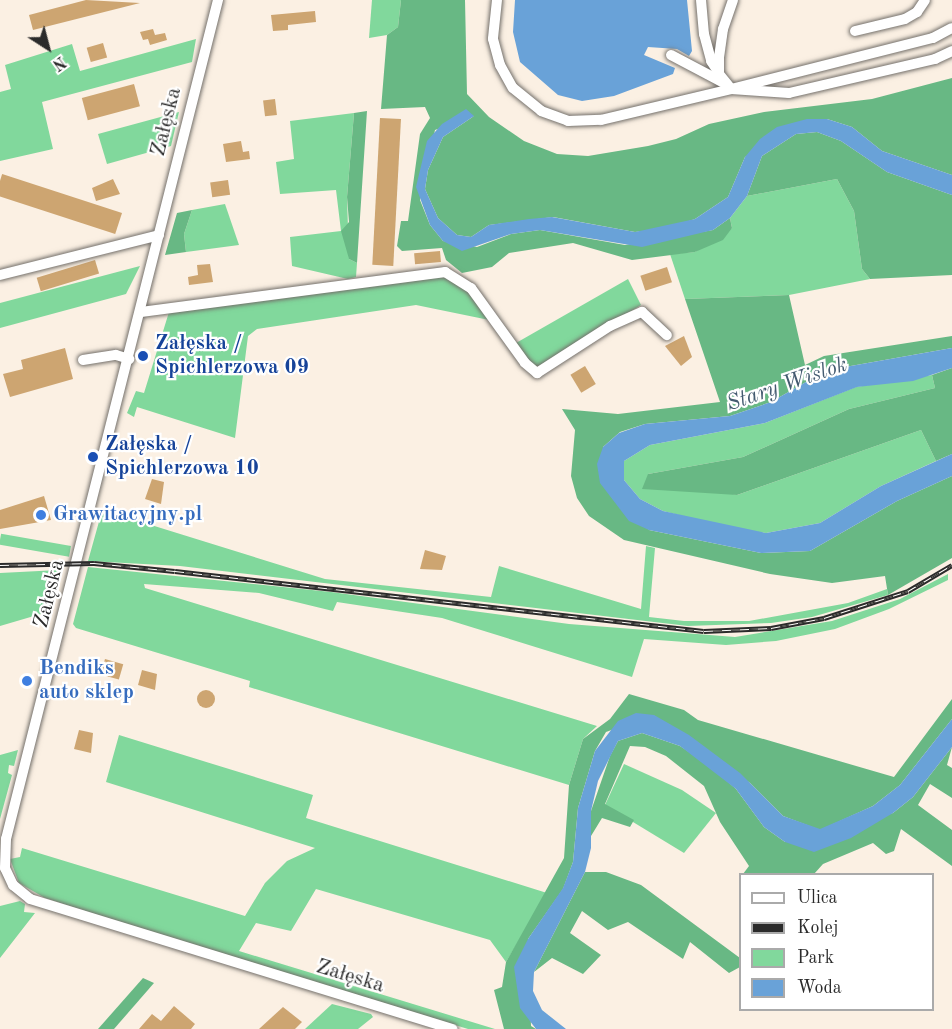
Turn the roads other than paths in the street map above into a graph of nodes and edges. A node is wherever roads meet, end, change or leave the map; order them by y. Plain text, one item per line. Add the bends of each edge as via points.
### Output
1 (218, 0) edge
2 (497, 0) edge
3 (701, 0) edge
4 (733, 0) edge
5 (926, 0) edge
6 (952, 28) edge
7 (855, 31) dead end
8 (952, 51) edge
9 (671, 55) dead end
10 (725, 82) junction
11 (159, 235) junction
12 (0, 275) edge
13 (141, 312) junction
14 (667, 335) dead end
15 (129, 359) junction
16 (83, 360) dead end
17 (4, 881) edge
18 (452, 1029) edge

1 - 11 street, Załęska
2 - 10 street via 493,39 500,65 513,88 541,111 568,121 601,120
3 - 10 street via 711,61
4 - 10 street via 723,29
5 - 7 street via 905,19
6 - 10 street via 933,38
8 - 10 street via 935,59 789,93
9 - 10 street
11 - 12 street
11 - 13 street, Załęska
13 - 14 street via 445,272 458,277 478,296 525,363 537,373 610,327 642,312
13 - 15 street, Załęska
15 - 16 street via 116,355
15 - 17 street, Załęska via 6,839
17 - 18 street, Załęska via 30,899

